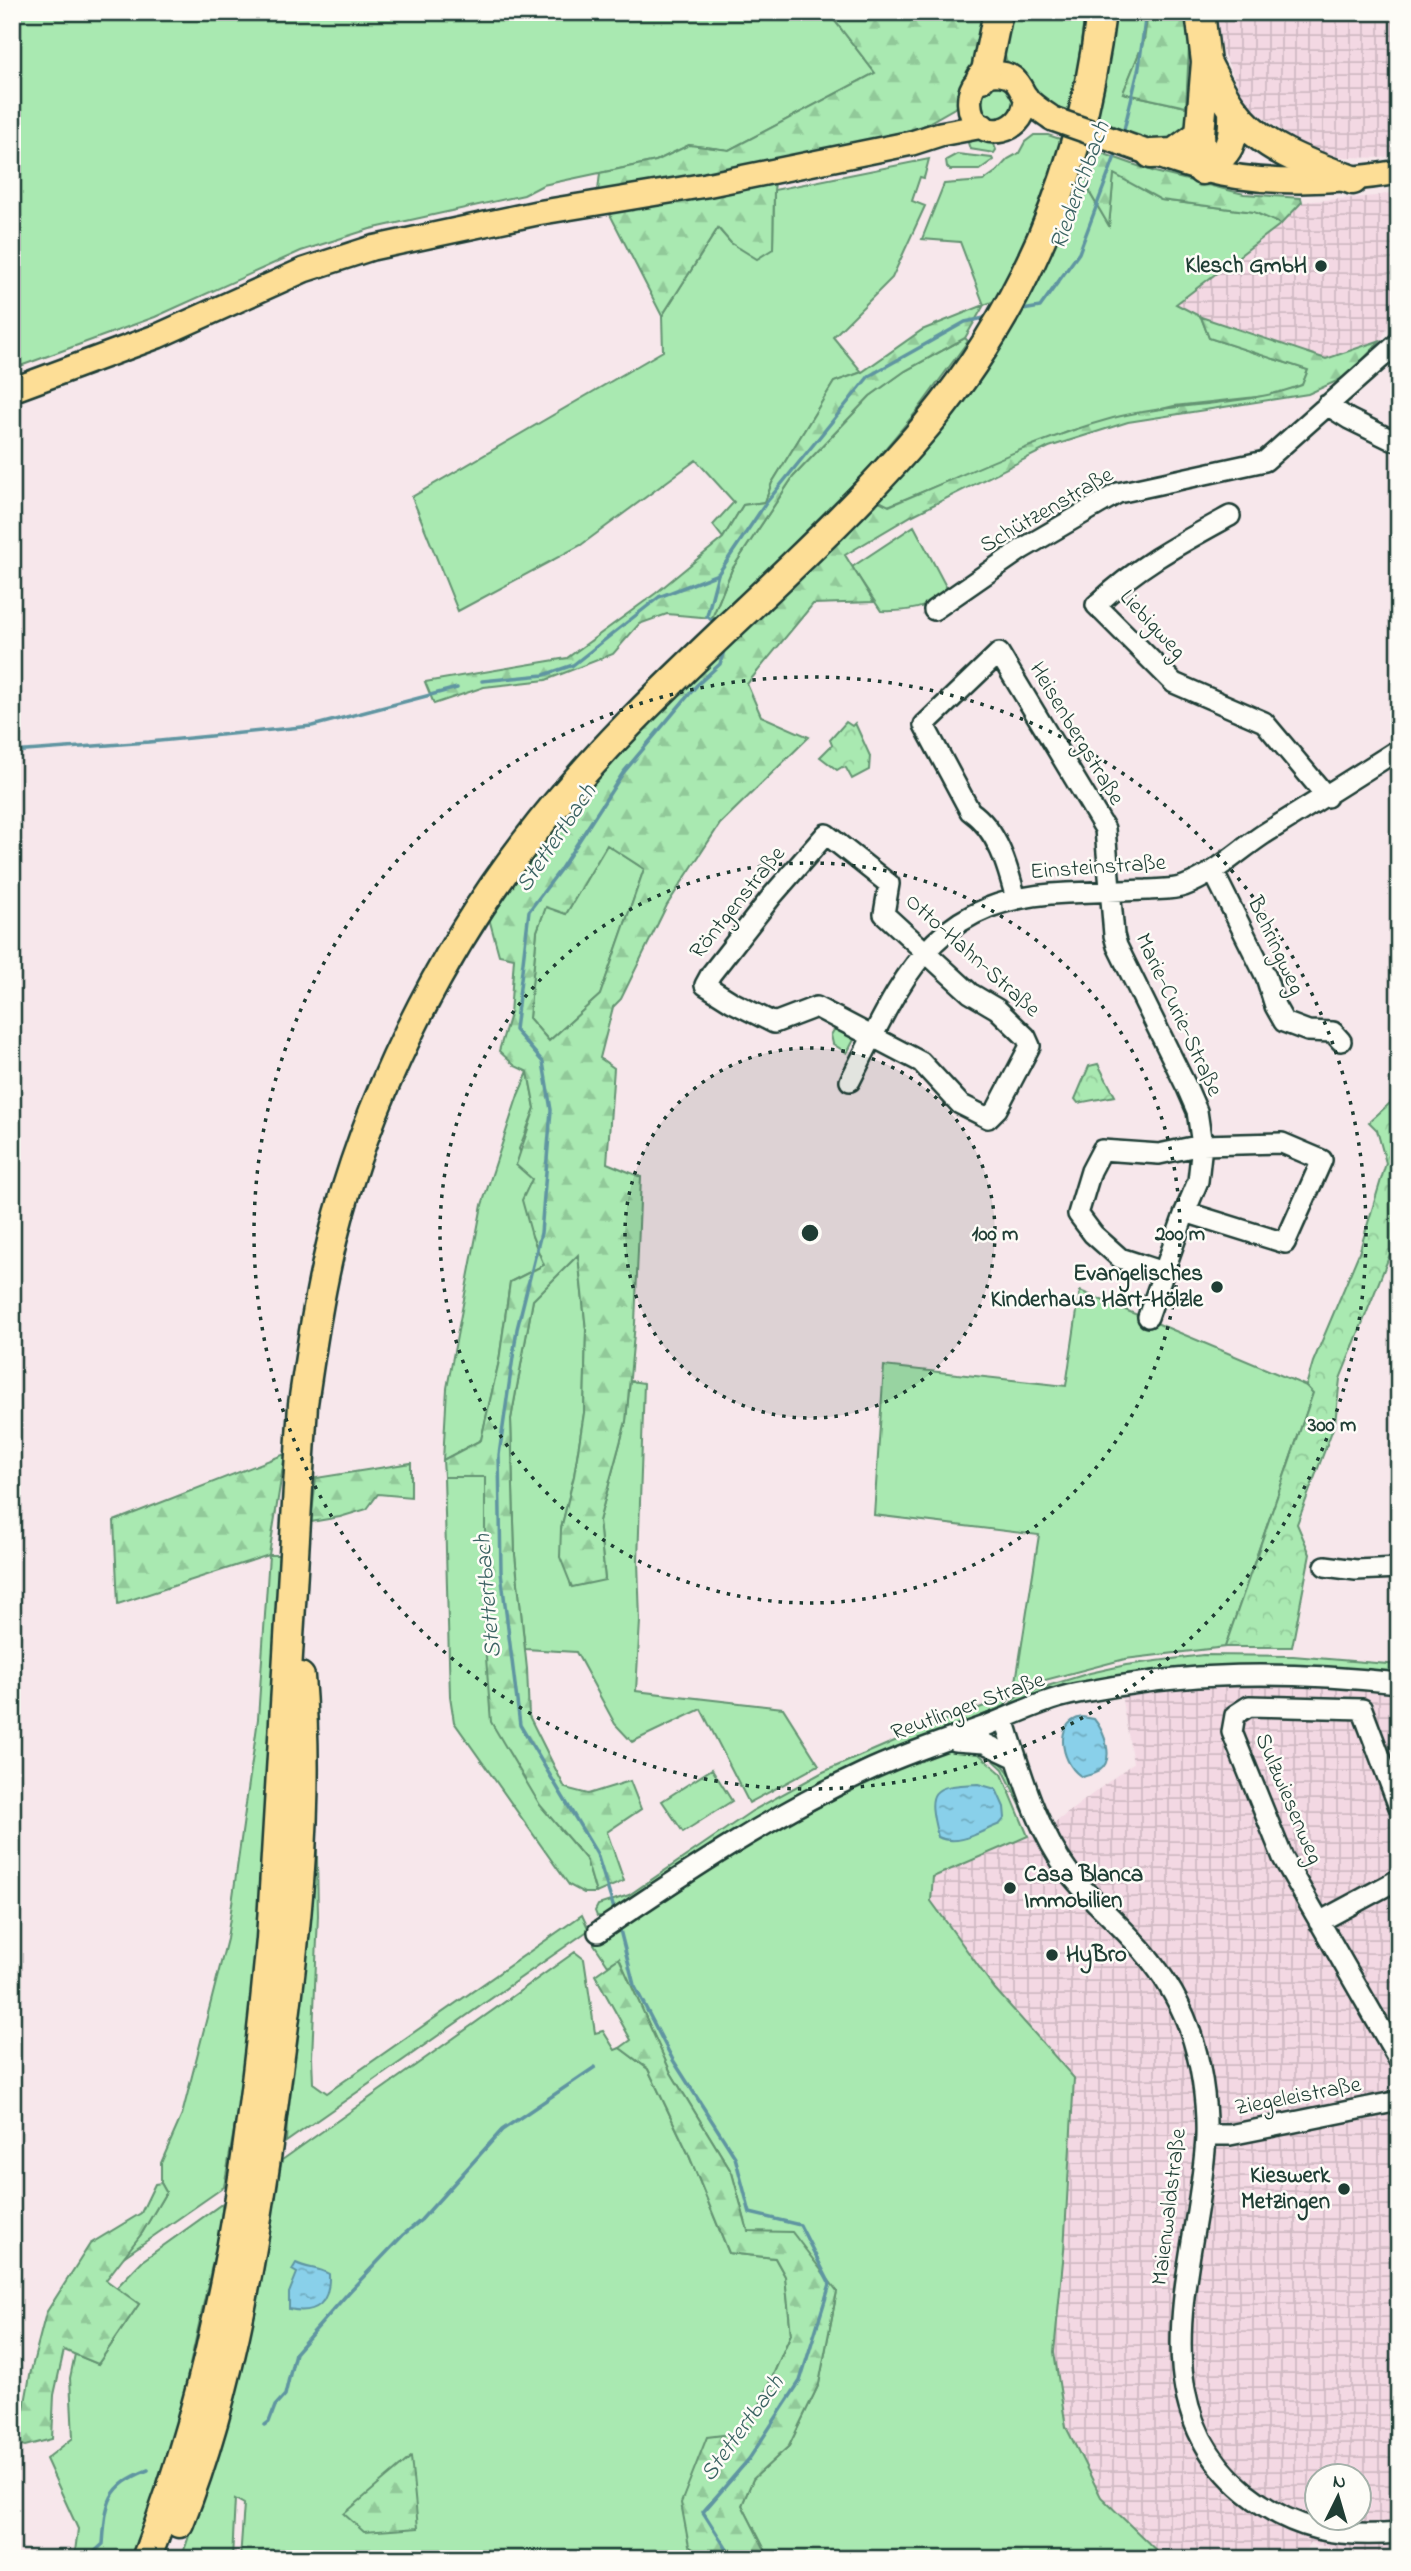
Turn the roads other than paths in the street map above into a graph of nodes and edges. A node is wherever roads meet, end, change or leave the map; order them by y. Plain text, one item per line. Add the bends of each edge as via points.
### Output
1 (1101, 12) edge
2 (1200, 12) edge
3 (996, 23) edge
4 (1206, 62) junction
5 (986, 85) junction
6 (1026, 97) junction
7 (1233, 110) junction
8 (1053, 119) junction
9 (1019, 120) junction
10 (983, 127) junction
11 (940, 134) junction
12 (1200, 134) junction
13 (1151, 154) junction
14 (1202, 170) junction
15 (1399, 172) edge
16 (1353, 180) junction
17 (1399, 342) edge
18 (12, 390) edge
19 (1327, 405) junction
20 (1399, 439) edge
21 (1230, 516) dead end
22 (934, 610) dead end
23 (1399, 748) edge
24 (1327, 796) junction
25 (1213, 871) junction
26 (889, 884) joint
27 (1109, 892) junction
28 (1016, 899) junction
29 (925, 952) junction
30 (873, 1037) junction
31 (1341, 1041) dead end
32 (850, 1081) dead end
33 (1202, 1145) junction
34 (1185, 1212) junction
35 (1163, 1272) junction
36 (1148, 1317) dead end
37 (1325, 1566) dead end
38 (1399, 1568) edge
39 (292, 1591) junction
40 (1399, 1682) edge
41 (1004, 1719) junction
42 (943, 1741) junction
43 (1016, 1758) junction
44 (1399, 1807) edge
45 (1399, 1879) edge
46 (1319, 1922) junction
47 (610, 1923) dead end
48 (1399, 2060) edge
49 (1399, 2101) edge
50 (1206, 2136) junction
51 (1399, 2533) edge
52 (146, 2559) edge
53 (165, 2559) edge

1 - 39 highway via 1095,62 1068,173 1046,233 992,334 926,426 837,521 627,726 526,842 437,979 394,1065 358,1156 332,1240 307,1379
2 - 4 highway
3 - 5 highway via 1002,68
4 - 7 highway
4 - 12 highway
5 - 6 main road via 1020,84
5 - 10 main road via 974,118
5 - 11 main road
6 - 8 main road
6 - 9 main road
7 - 14 highway via 1231,143 1217,162
7 - 16 highway via 1255,133 1281,150
8 - 9 main road
8 - 13 main road, bridge
9 - 10 main road via 1001,130
10 - 11 main road
11 - 18 main road via 871,152 372,248 304,270 158,336
12 - 13 highway via 1174,153
12 - 14 highway
13 - 14 main road
14 - 16 main road via 1286,180
15 - 16 main road
17 - 19 street, Schützenstraße
19 - 20 street via 1392,440
19 - 22 street, Schützenstraße via 1265,461 1118,493 1022,549
21 - 24 street, Liebigweg via 1170,548 1125,578 1096,605 1174,683 1264,722
23 - 24 street, Einsteinstraße
24 - 25 street, Einsteinstraße
25 - 27 street, Einsteinstraße via 1184,886
25 - 31 street, Behringweg via 1284,1022 1308,1031 1333,1032
26 - 29 street, Otto-Hahn-Straße via 884,915
26 - 30 street, Röntgenstraße via 826,834 757,914 705,985 774,1023 816,1007
27 - 28 street, Einsteinstraße
27 - 28 street, Heisenbergstraße via 1105,829 999,653 924,725 970,811 981,818 1005,859
27 - 33 street, Marie-Curie-Straße via 1117,946 1197,1111
28 - 29 street, Einsteinstraße via 974,913
29 - 30 street, Einsteinstraße via 903,979
29 - 30 street, Otto-Hahn-Straße via 1026,1037 1030,1046 997,1109 988,1118 960,1104 921,1062
30 - 32 street, Einsteinstraße
33 - 34 street, Marie-Curie-Straße via 1198,1181
33 - 34 street via 1282,1143 1322,1160 1285,1243
33 - 35 street via 1159,1154 1101,1150 1091,1171 1078,1214 1120,1258
34 - 35 street, Marie-Curie-Straße
35 - 36 street, Marie-Curie-Straße
37 - 38 street
39 - 52 highway via 270,1953 247,2156 201,2385
39 - 53 highway via 304,1741 302,1825 289,1988 270,2133 243,2294 217,2402
40 - 41 street, Reutlinger Straße via 1256,1673 1203,1675 1075,1693
41 - 42 street, Reutlinger Straße
41 - 43 street, Maienwaldstraße
42 - 43 street via 984,1743
42 - 47 street, Reutlinger Straße via 866,1771 785,1812
43 - 50 street, Maienwaldstraße via 1054,1851 1134,1940 1177,2001 1201,2074
44 - 46 street, Sulzwiesenweg via 1362,1709 1248,1706 1235,1715 1232,1732 1283,1858
45 - 46 street
46 - 48 street, Sulzwiesenweg
49 - 50 street, Ziegeleistraße
50 - 51 street, Maienwaldstraße via 1182,2304 1182,2376 1199,2431 1233,2482 1281,2516 1327,2533

